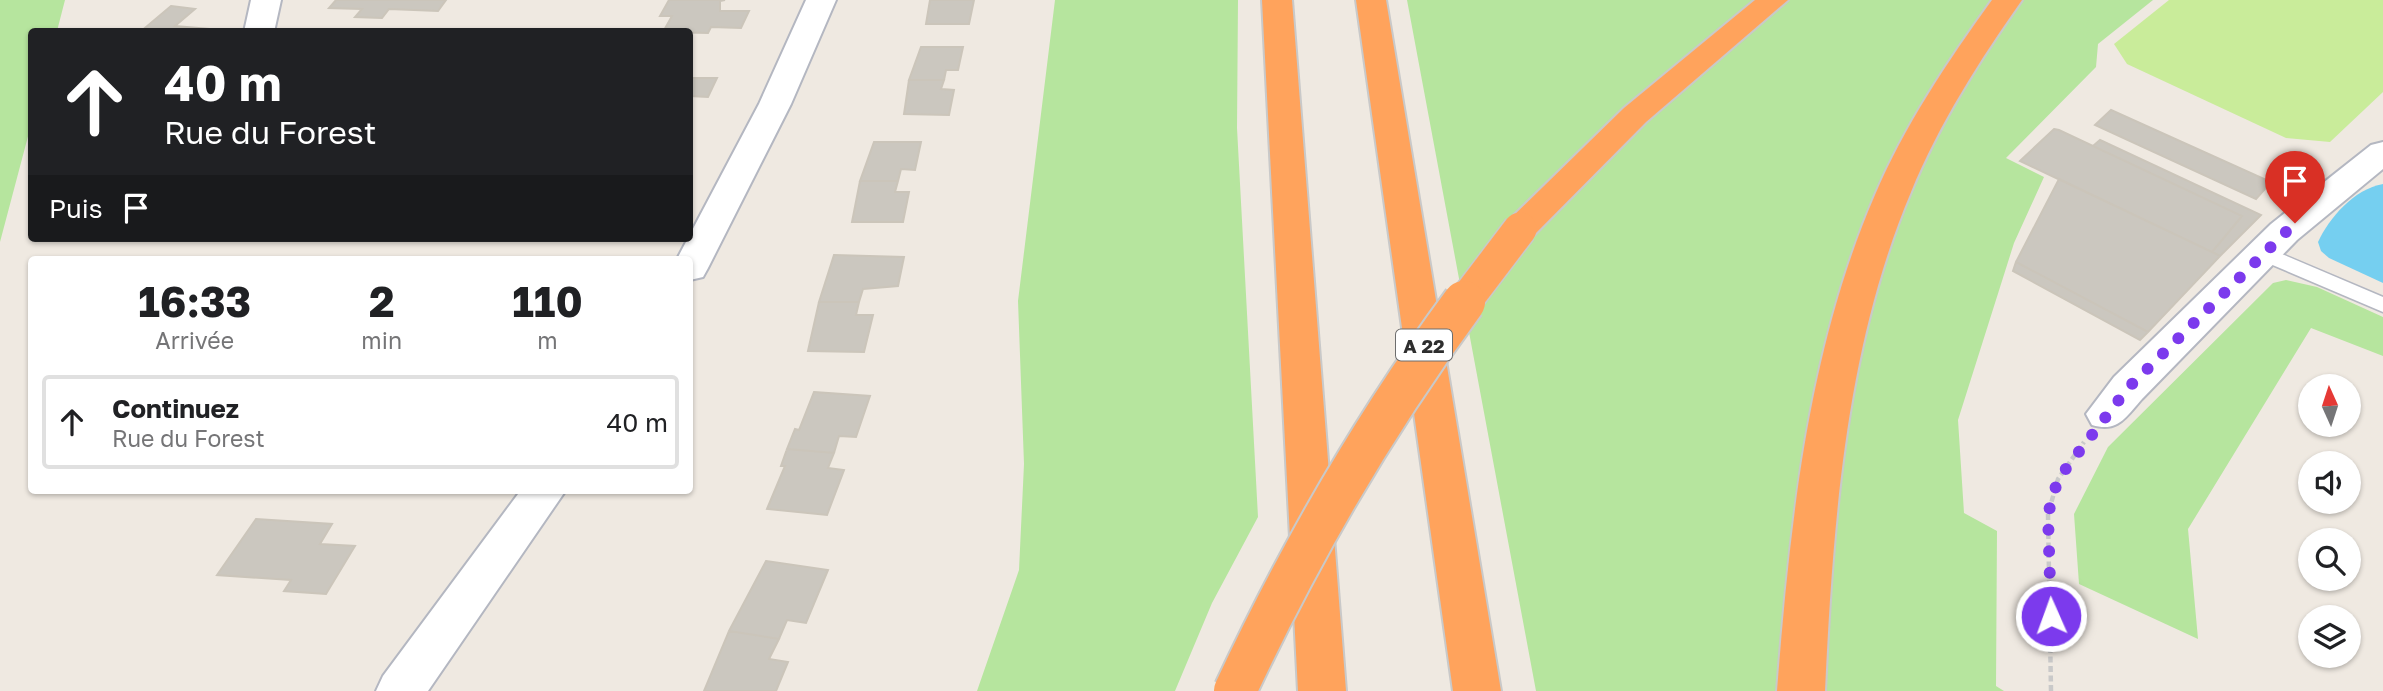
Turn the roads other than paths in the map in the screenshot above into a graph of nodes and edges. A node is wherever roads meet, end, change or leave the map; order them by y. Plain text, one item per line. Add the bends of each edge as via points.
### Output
1 (821, 0) edge
2 (1277, 0) edge
3 (1371, 0) edge
4 (1773, 0) edge
5 (2007, 0) edge
6 (2383, 152) edge
7 (2263, 253) junction
8 (693, 262) edge
9 (2383, 305) edge
10 (2106, 414) road end
11 (542, 494) edge
12 (400, 691) edge
13 (1235, 691) edge
14 (1322, 691) edge
15 (1477, 691) edge
16 (1801, 691) edge

1 - 8 street via 775,104
2 - 14 highway
3 - 15 highway, A 22
4 - 13 highway, bridge via 1635,115 1520,229 1418,362 1368,439 1298,559
5 - 16 highway via 1950,85 1902,173 1855,307 1822,454
6 - 7 street
7 - 9 lane
7 - 10 street
11 - 12 street

